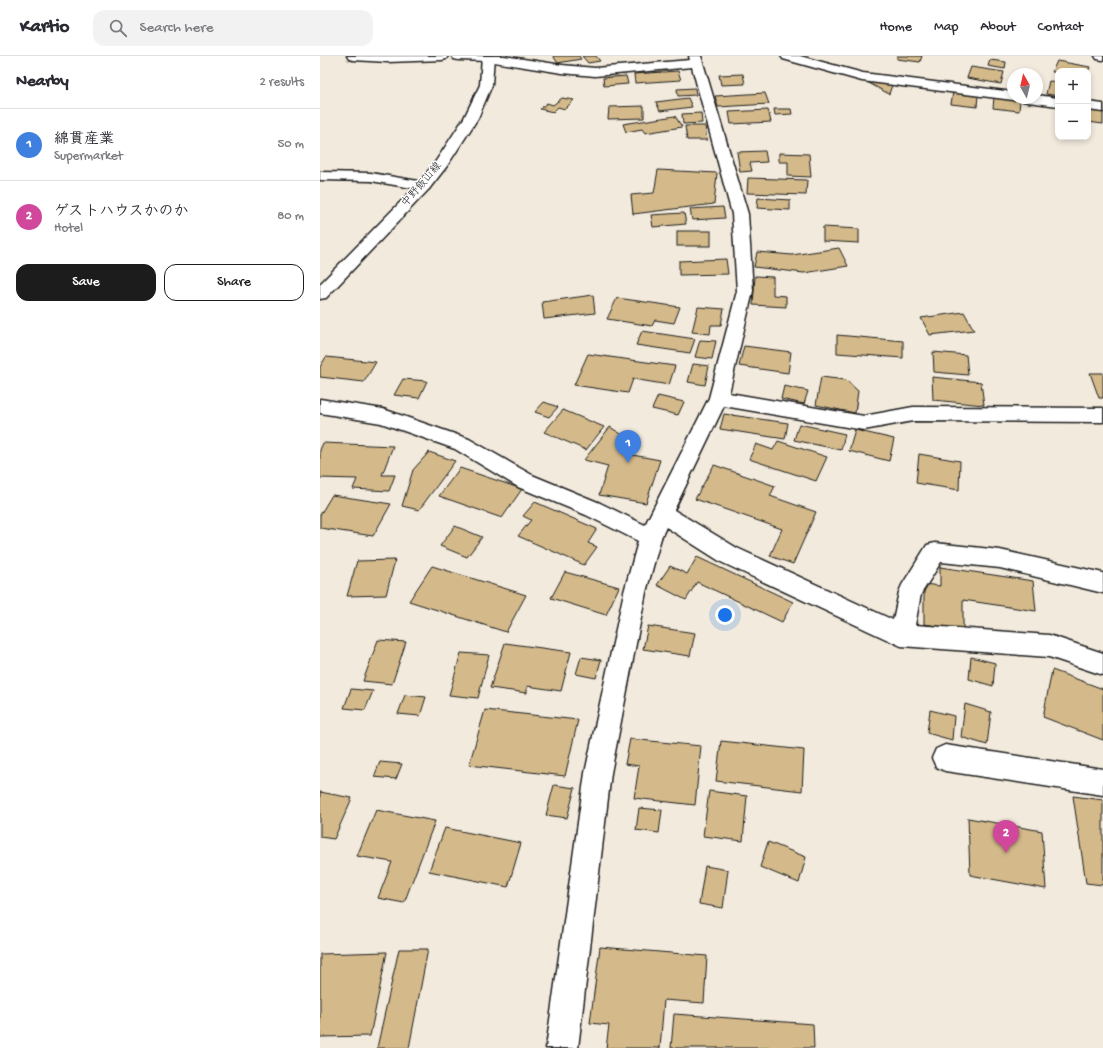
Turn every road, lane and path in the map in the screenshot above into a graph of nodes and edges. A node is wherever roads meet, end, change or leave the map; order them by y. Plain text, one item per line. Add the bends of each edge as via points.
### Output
1 (353, 56) edge
2 (442, 56) edge
3 (458, 56) edge
4 (488, 56) edge
5 (787, 56) edge
6 (696, 60) edge
7 (1007, 95) edge
8 (1043, 100) edge
9 (1055, 102) edge
10 (1091, 106) edge
11 (1103, 108) edge
12 (320, 176) edge
13 (424, 186) junction
14 (320, 294) edge
15 (718, 398) junction
16 (320, 406) edge
17 (1103, 415) edge
18 (662, 513) junction
19 (650, 538) junction
20 (1103, 583) edge
21 (901, 635) junction
22 (1103, 664) edge
23 (945, 758) dead end
24 (1103, 782) edge
25 (562, 1048) edge

1 - 2 street
3 - 4 street
4 - 6 street via 595,72
4 - 13 street, 中野飯山線 via 486,85 471,118
5 - 7 street via 862,77
6 - 15 street via 740,214 745,291
8 - 9 street
10 - 11 street
12 - 13 street via 371,177
13 - 14 street, 中野飯山線
15 - 17 street via 864,424 913,414
15 - 18 street
16 - 19 street via 383,416 462,444 525,481 593,509
18 - 19 street
18 - 21 street via 729,555
19 - 25 street via 635,592 598,772
20 - 21 street via 1000,559 935,552 910,592
21 - 22 street via 1049,646
23 - 24 street

